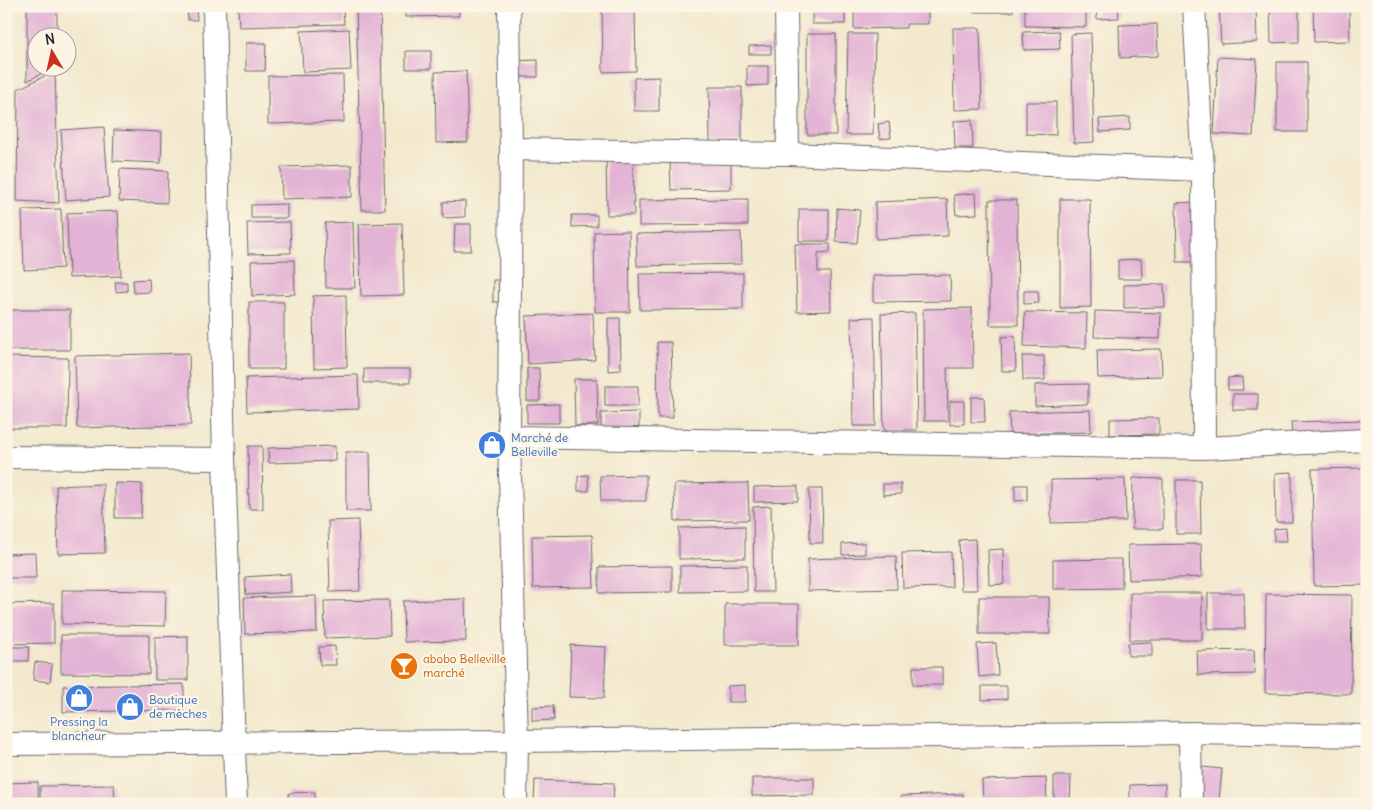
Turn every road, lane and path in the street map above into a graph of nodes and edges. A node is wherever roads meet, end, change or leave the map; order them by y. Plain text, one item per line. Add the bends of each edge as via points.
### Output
1 (214, 6) edge
2 (509, 6) edge
3 (786, 6) edge
4 (1194, 6) edge
5 (511, 149) junction
6 (788, 154) junction
7 (1203, 170) junction
8 (509, 437) junction
9 (1367, 440) edge
10 (1204, 448) junction
11 (6, 457) edge
12 (224, 459) junction
13 (1190, 734) junction
14 (1367, 736) edge
15 (517, 741) junction
16 (234, 743) junction
17 (6, 744) edge
18 (236, 804) edge
19 (516, 804) edge
20 (1191, 804) edge

1 - 12 street
2 - 5 street
3 - 6 street
4 - 7 street
5 - 6 street
5 - 8 street
6 - 7 street
7 - 10 street
8 - 10 street
8 - 15 street
9 - 10 street
11 - 12 street
12 - 16 street
13 - 14 street
13 - 15 street
13 - 20 street
15 - 16 street
15 - 19 street
16 - 17 street
16 - 18 street

